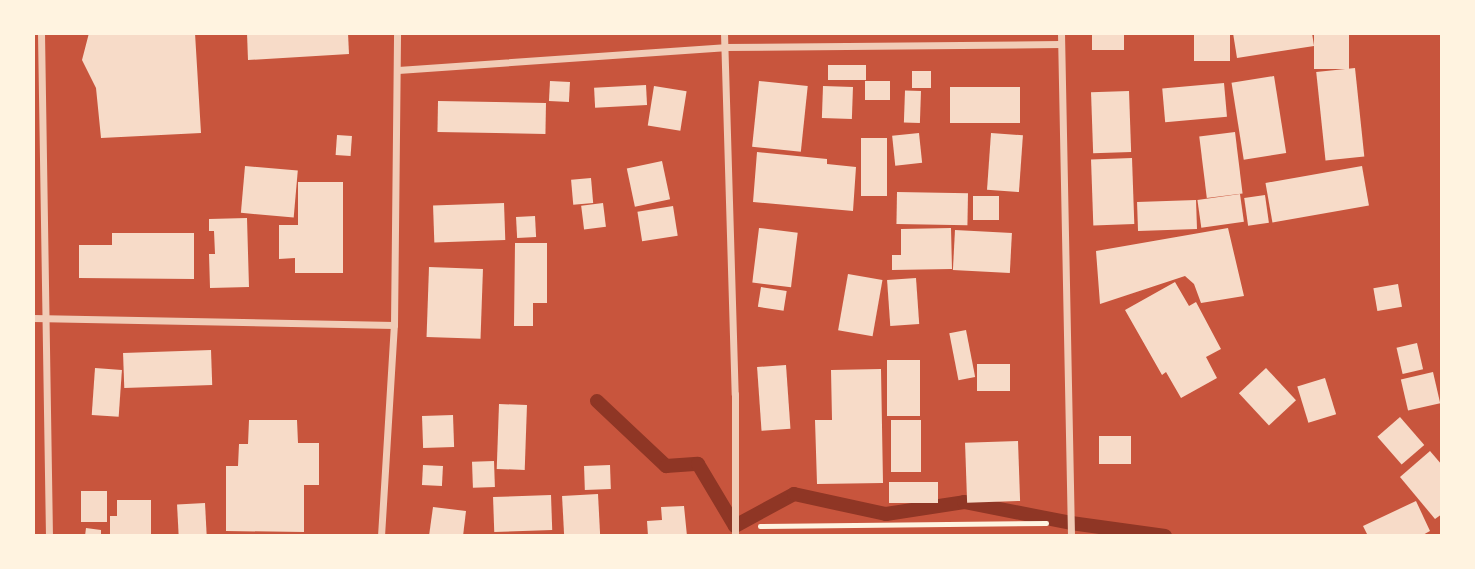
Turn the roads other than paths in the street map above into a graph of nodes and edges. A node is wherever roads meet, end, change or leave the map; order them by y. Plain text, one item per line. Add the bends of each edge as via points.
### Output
1 (41, 33) edge
2 (397, 33) edge
3 (724, 33) edge
4 (1061, 33) edge
5 (1060, 44) junction
6 (724, 47) junction
7 (398, 70) junction
8 (33, 318) edge
9 (46, 318) junction
10 (394, 325) junction
11 (49, 536) edge
12 (381, 536) edge
13 (735, 536) edge
14 (1071, 536) edge

1 - 9 street
2 - 7 street
3 - 6 street
4 - 5 street
5 - 6 street
5 - 14 street
6 - 7 street
6 - 13 street
7 - 10 street
8 - 9 street
9 - 10 street
9 - 11 street
10 - 12 street

